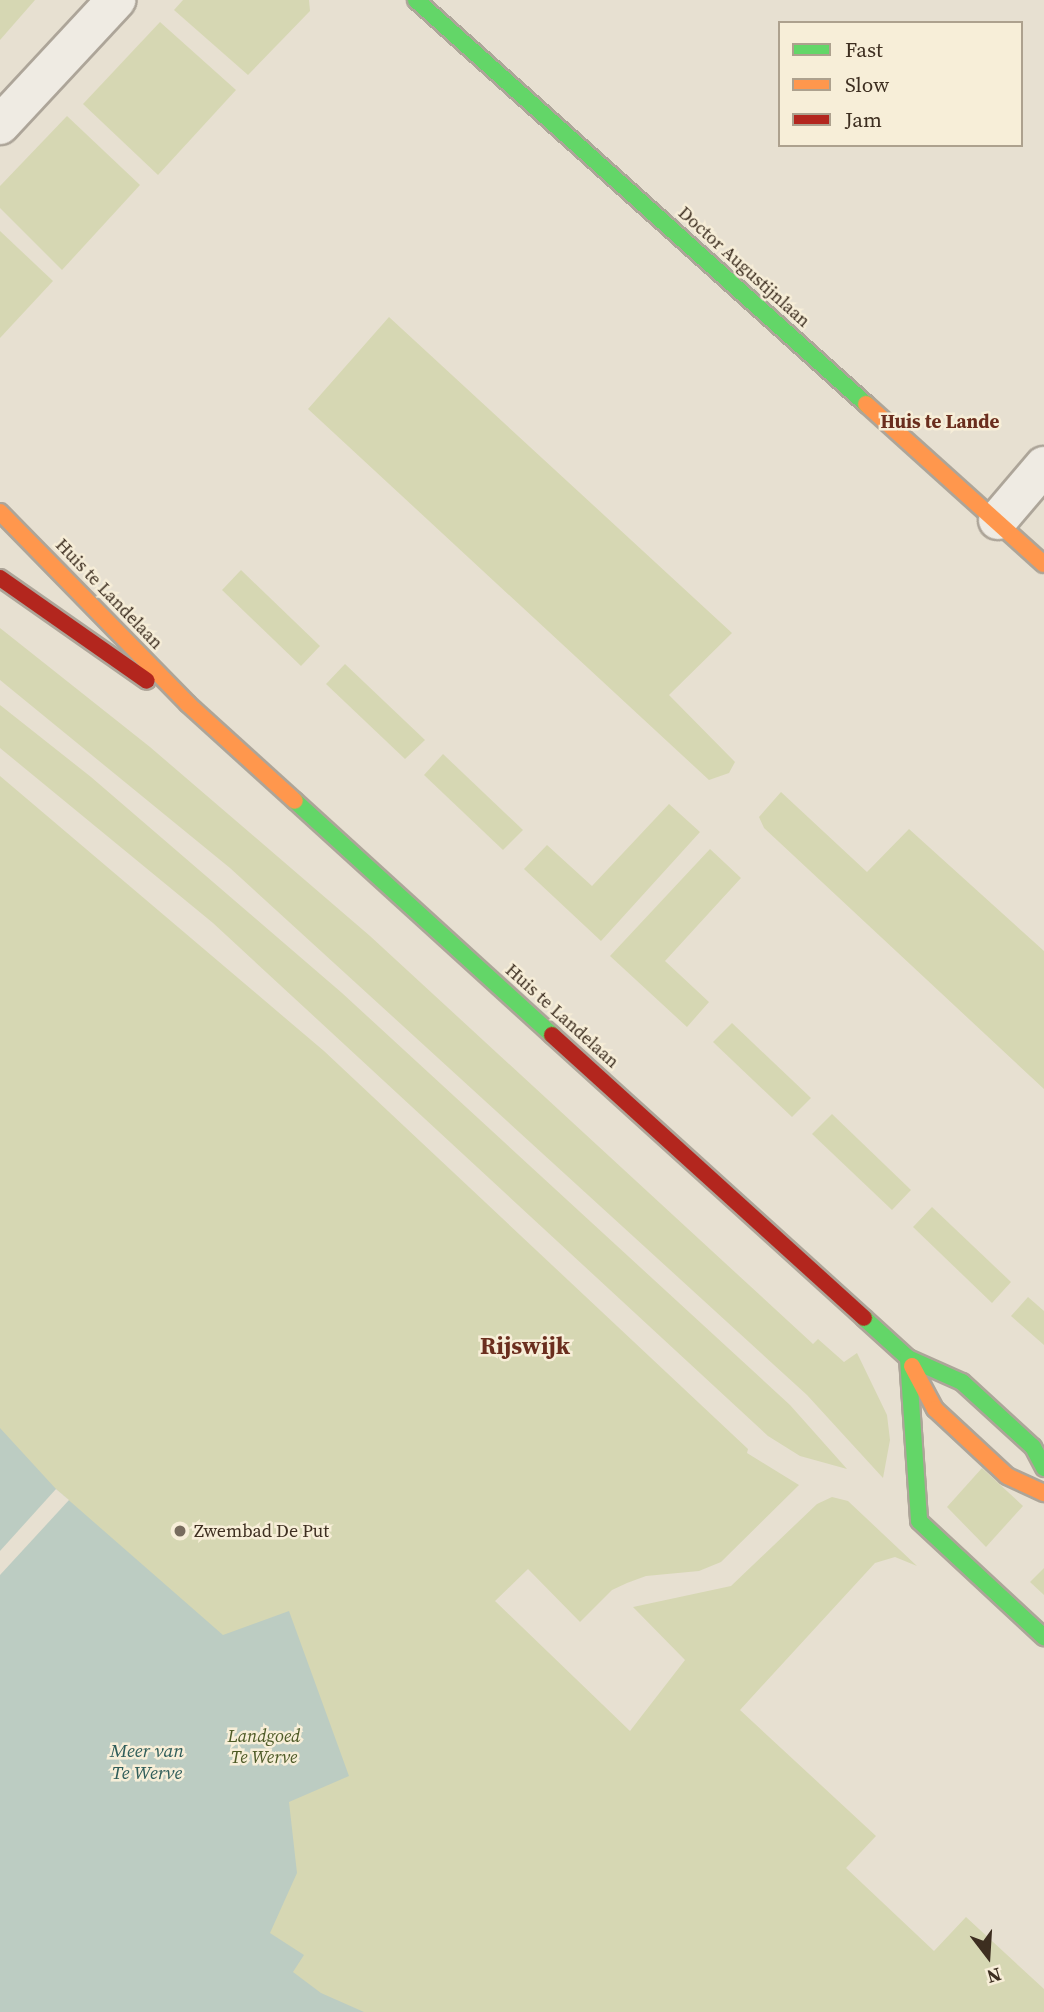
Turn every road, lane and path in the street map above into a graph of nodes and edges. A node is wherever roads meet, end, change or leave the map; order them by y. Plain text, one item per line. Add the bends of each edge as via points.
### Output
1 (116, 0) edge
2 (416, 0) edge
3 (0, 125) edge
4 (1044, 466) edge
5 (0, 512) edge
6 (998, 520) junction
7 (1044, 564) edge
8 (0, 578) edge
9 (188, 704) junction
10 (908, 1358) junction
11 (1044, 1468) edge
12 (1044, 1493) edge
13 (1044, 1637) edge

1 - 3 street
2 - 6 street, Doctor Augustijnlaan
4 - 6 street
5 - 9 street, Huis te Landelaan
6 - 7 street, Doctor Augustijnlaan
8 - 9 street, Huis te Landelaan via 115,663
9 - 10 street, Huis te Landelaan
10 - 11 street, Huis te Landelaan via 962,1382 1033,1447
10 - 12 street, Huis te Landelaan via 935,1409 1007,1476
10 - 13 street via 919,1521

